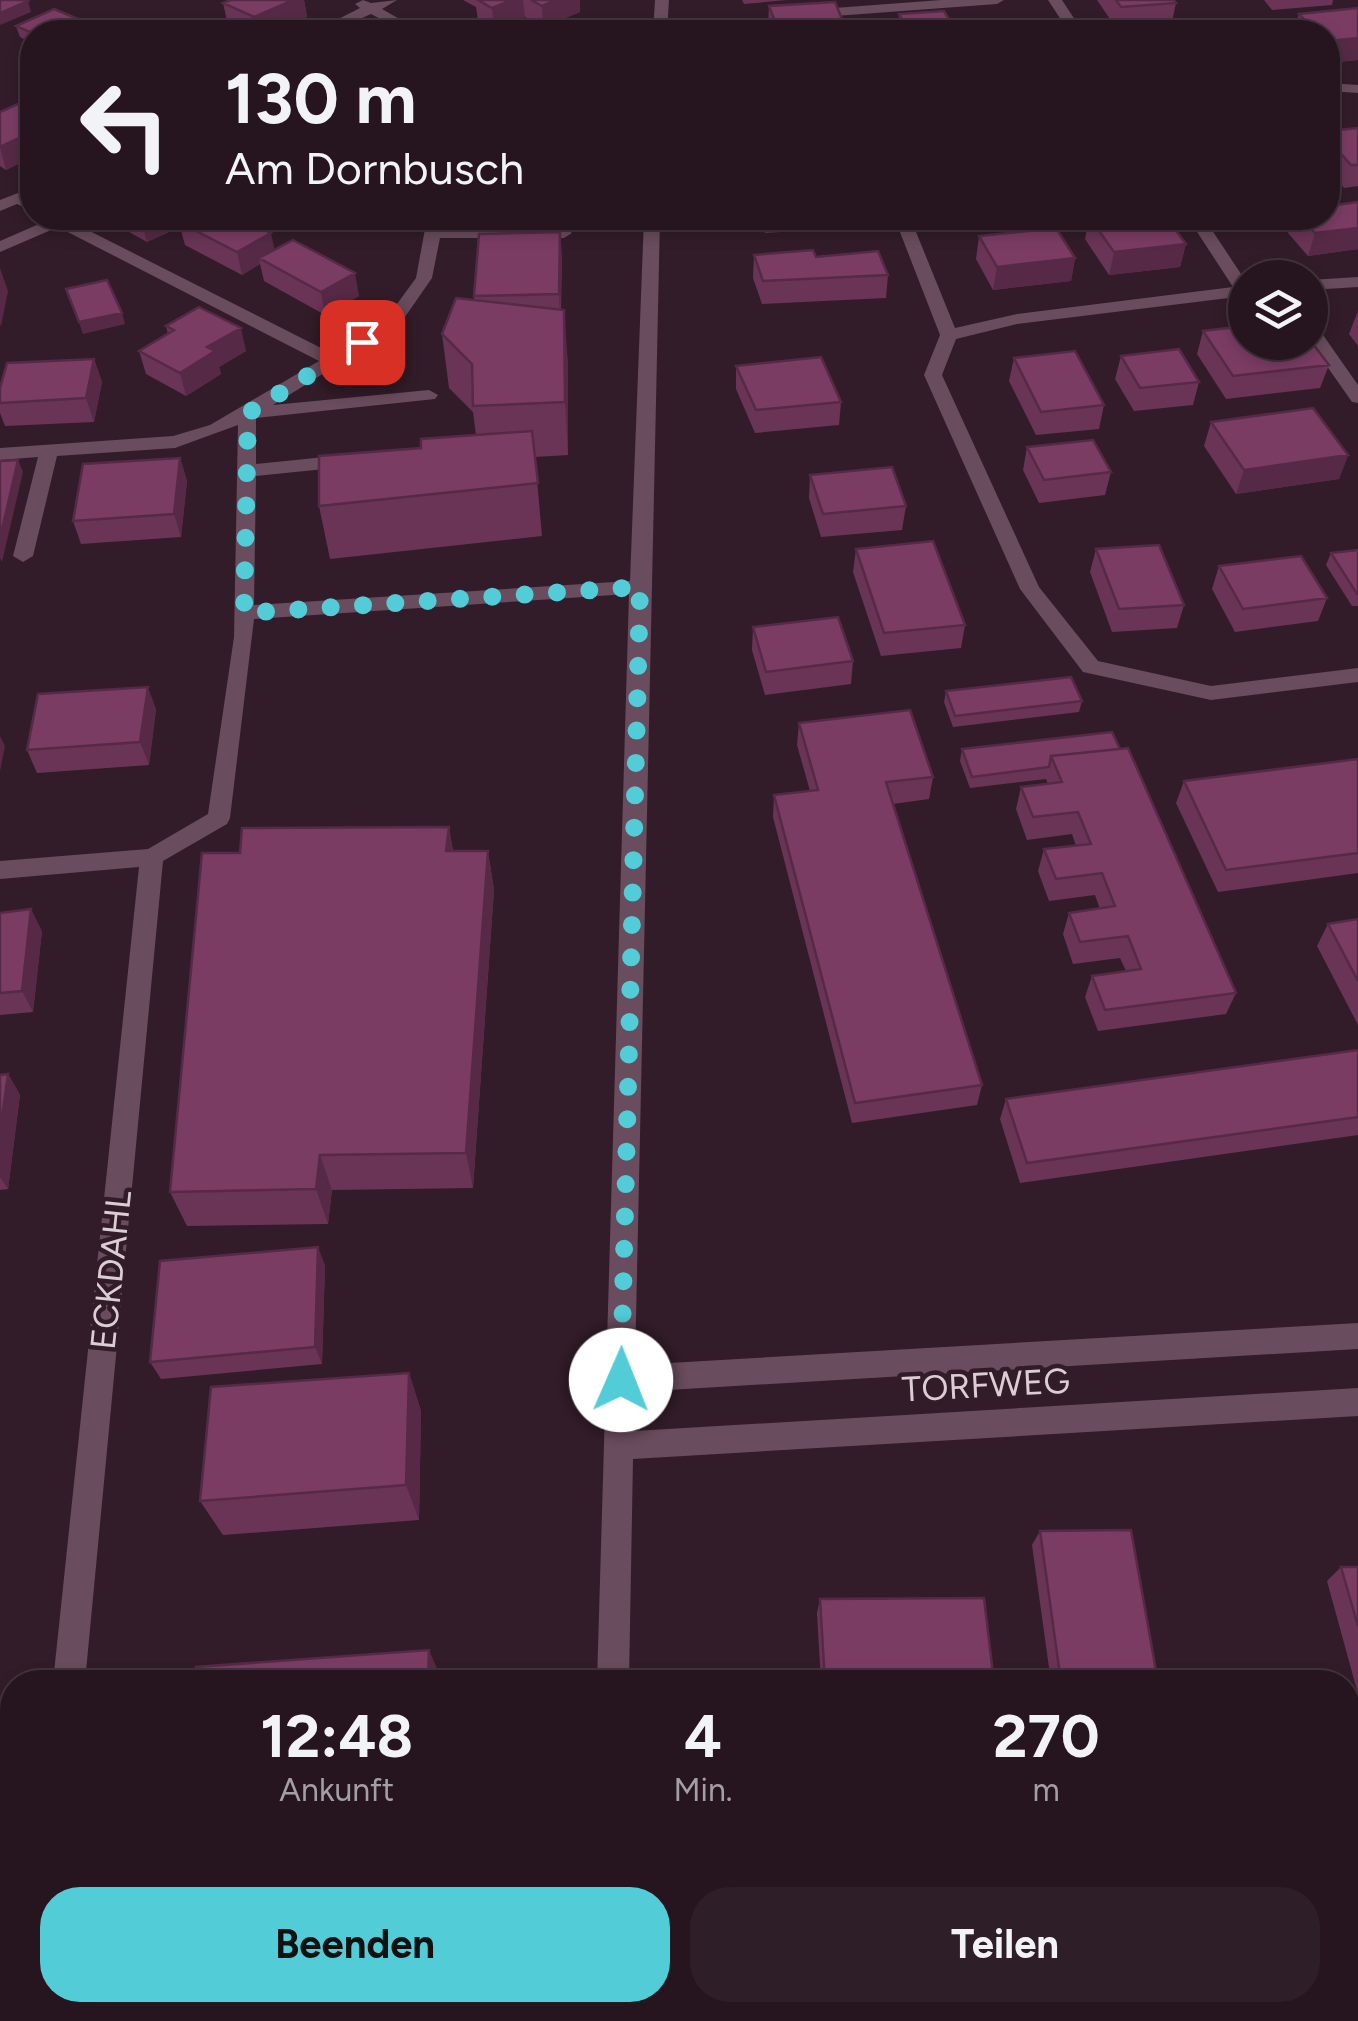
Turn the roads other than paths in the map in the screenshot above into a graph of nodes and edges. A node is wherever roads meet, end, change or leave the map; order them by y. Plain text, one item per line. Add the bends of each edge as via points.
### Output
1 (353, 0) edge
2 (390, 0) edge
3 (997, 0) edge
4 (371, 8) junction
5 (808, 14) edge
6 (346, 20) edge
7 (393, 20) edge
8 (33, 230) edge
9 (77, 230) edge
10 (433, 230) edge
11 (506, 230) edge
12 (652, 230) edge
13 (907, 230) edge
14 (1204, 230) edge
15 (564, 234) edge
16 (0, 247) edge
17 (1228, 267) edge
18 (1358, 282) edge
19 (1328, 284) edge
20 (1228, 293) edge
21 (950, 336) junction
22 (1328, 355) edge
23 (333, 361) junction
24 (429, 395) dead end
25 (1358, 398) edge
26 (248, 413) junction
27 (49, 451) junction
28 (0, 454) edge
29 (378, 458) edge
30 (244, 471) junction
31 (23, 556) dead end
32 (640, 587) junction
33 (244, 613) junction
34 (1358, 676) edge
35 (152, 857) junction
36 (0, 870) edge
37 (1358, 1336) edge
38 (621, 1380) junction
39 (1358, 1402) edge
40 (619, 1446) junction
41 (70, 1670) edge
42 (614, 1670) edge

1 - 4 street
2 - 4 street
3 - 5 street
4 - 6 street
4 - 7 street
8 - 16 street
9 - 23 street
10 - 23 street via 424,278 392,323
11 - 15 street
12 - 32 street
13 - 21 street
14 - 17 street
18 - 19 street
20 - 21 street via 1017,319
21 - 34 street via 932,374 1030,588 1092,667 1211,693
22 - 25 street
23 - 26 street
24 - 26 street
26 - 27 street via 176,442
26 - 30 street
27 - 28 street
27 - 31 street
29 - 30 street
30 - 33 street
32 - 33 street
32 - 38 street
33 - 35 street via 219,818
35 - 36 street
35 - 41 street, ECKDAHL
37 - 38 street, TORFWEG
38 - 40 street
39 - 40 street, TORFWEG
40 - 42 street

